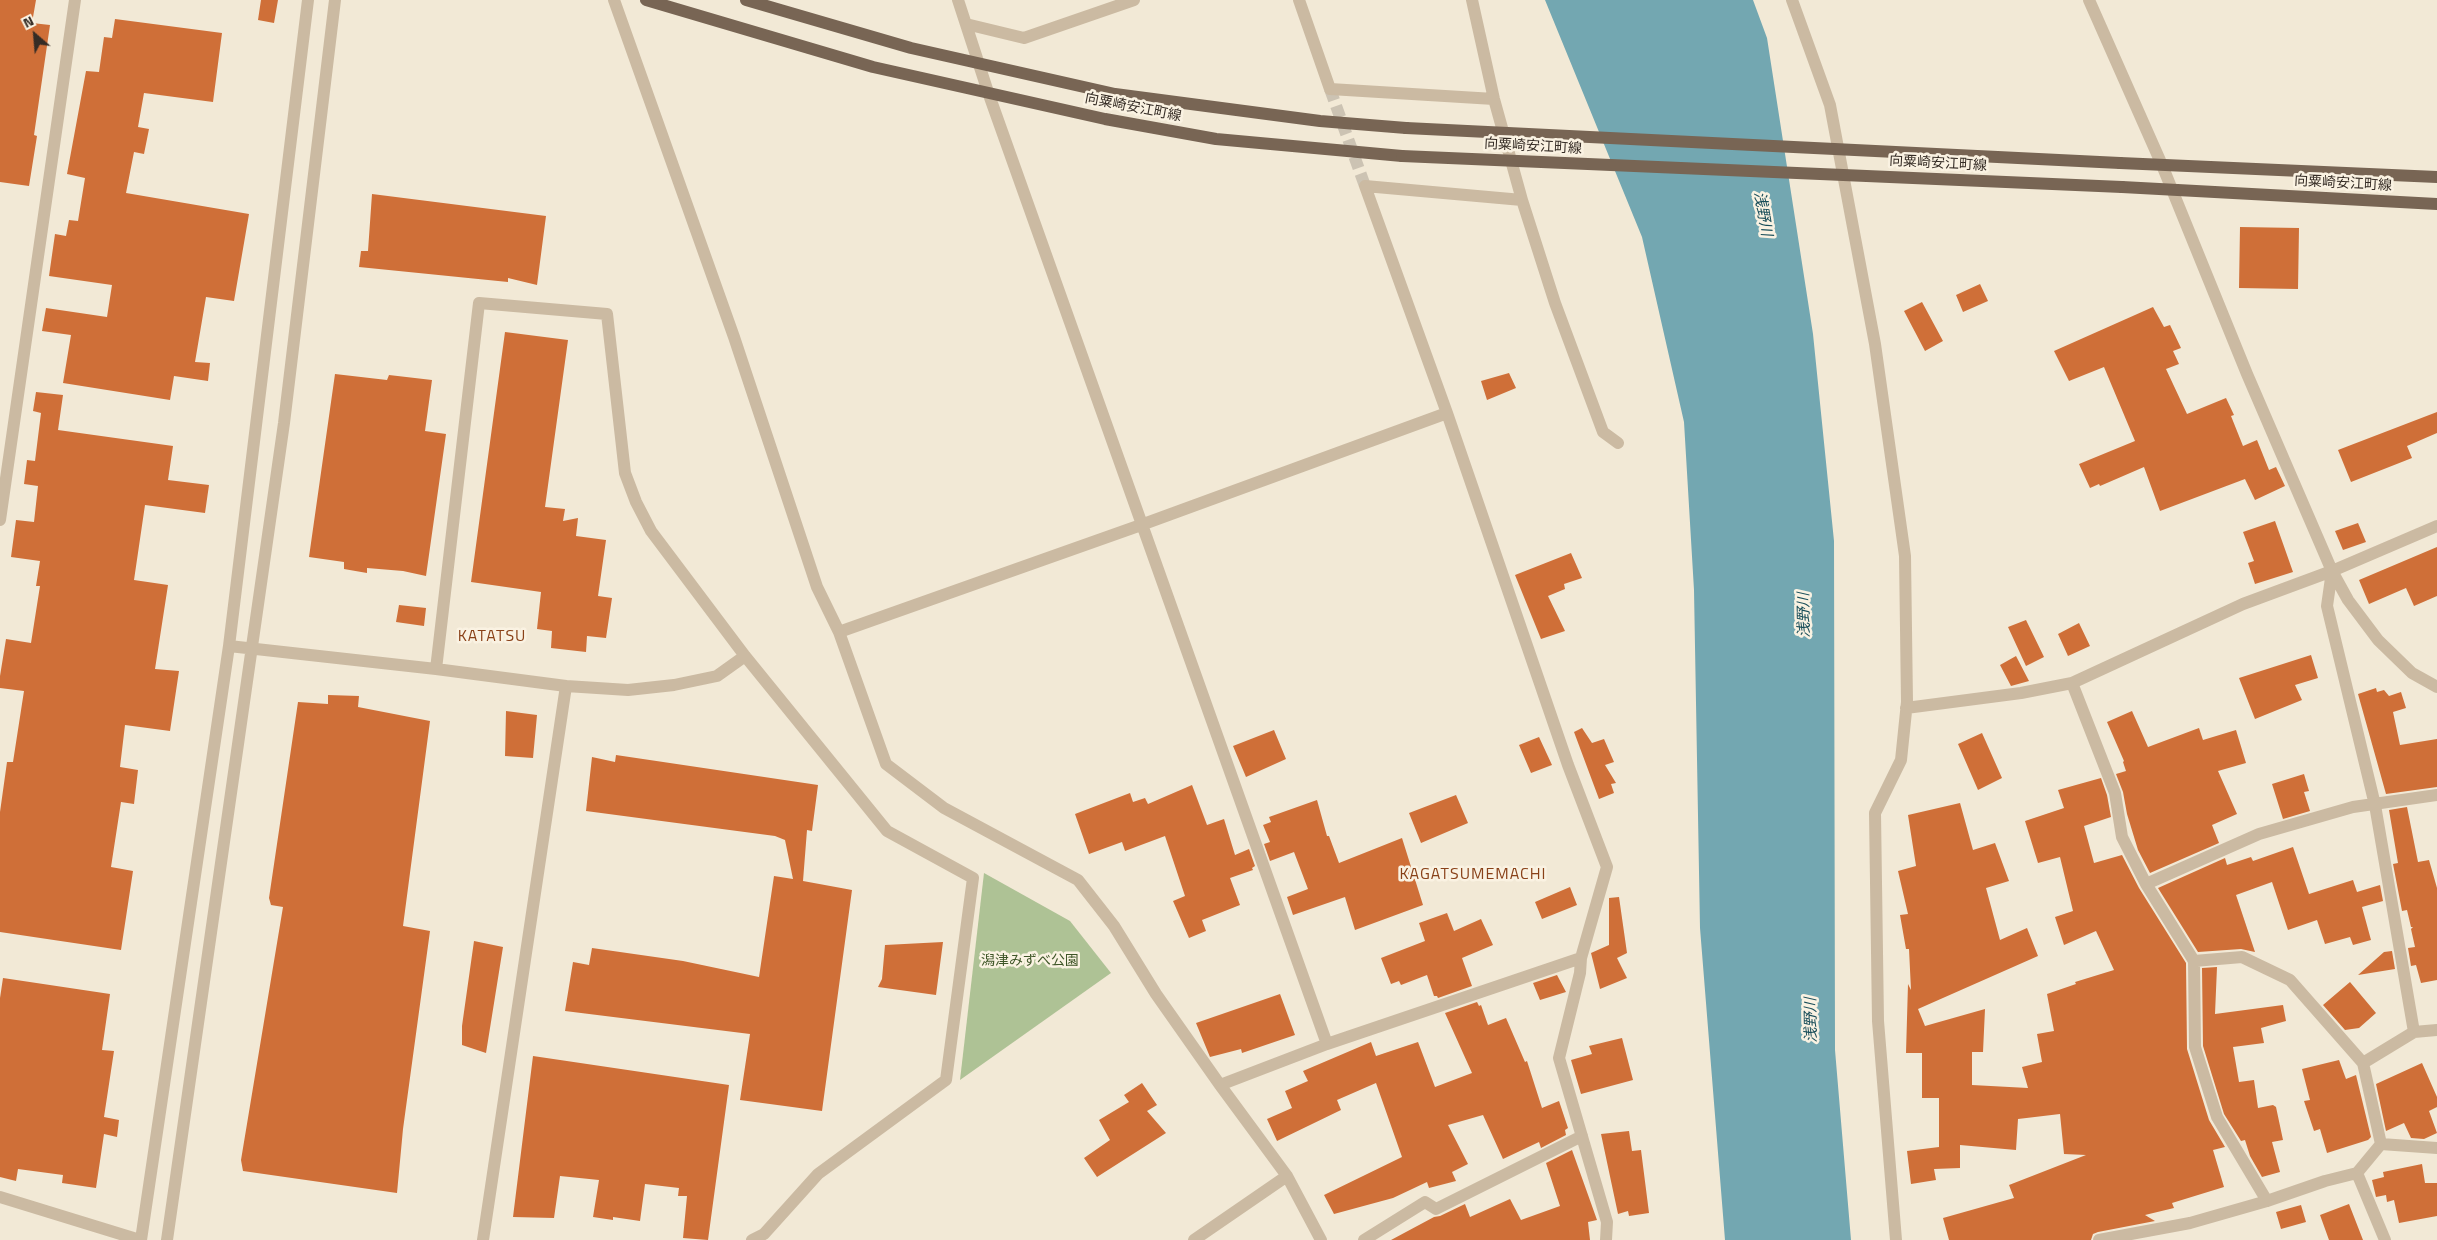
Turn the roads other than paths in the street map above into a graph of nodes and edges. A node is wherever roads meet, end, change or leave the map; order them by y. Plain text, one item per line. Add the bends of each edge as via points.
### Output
1 (75, 0) edge
2 (308, 0) edge
3 (335, 0) edge
4 (614, 0) edge
5 (646, 0) edge
6 (746, 0) edge
7 (958, 0) edge
8 (1134, 0) edge
9 (1299, 0) edge
10 (1472, 0) edge
11 (1792, 0) edge
12 (2088, 0) edge
13 (966, 24) junction
14 (977, 61) junction
15 (988, 92) junction
16 (1494, 100) junction
17 (2162, 165) junction
18 (2437, 177) edge
19 (2171, 191) junction
20 (1522, 200) junction
21 (2437, 204) edge
22 (1447, 413) junction
23 (1618, 443) dead end
24 (0, 520) edge
25 (1141, 525) junction
26 (2437, 526) edge
27 (2332, 571) junction
28 (839, 632) junction
29 (229, 646) junction
30 (253, 649) junction
31 (745, 656) junction
32 (436, 669) junction
33 (2072, 683) junction
34 (566, 686) junction
35 (2437, 686) edge
36 (1906, 708) junction
37 (2437, 795) edge
38 (2375, 804) junction
39 (2146, 884) junction
40 (1581, 958) junction
41 (2194, 961) junction
42 (2437, 1030) edge
43 (2414, 1032) junction
44 (1327, 1044) junction
45 (2363, 1063) junction
46 (1220, 1085) junction
47 (1582, 1136) junction
48 (2381, 1144) junction
49 (2437, 1148) edge
50 (2357, 1174) junction
51 (1287, 1176) junction
52 (0, 1197) edge
53 (2267, 1201) junction
54 (141, 1240) edge
55 (167, 1240) edge
56 (484, 1240) edge
57 (752, 1240) edge
58 (1194, 1240) edge
59 (1321, 1240) edge
60 (1364, 1240) edge
61 (1606, 1240) edge
62 (1896, 1240) edge
63 (2100, 1240) edge
64 (2385, 1240) edge

1 - 24 street
2 - 29 street
3 - 30 street
4 - 28 street via 734,337 817,587
5 - 15 main road, 向粟崎安江町線 via 873,67
6 - 14 main road, 向粟崎安江町線 via 911,48
7 - 13 street
8 - 13 street via 1024,38
9 - 16 street via 1330,89
10 - 16 street
11 - 36 street via 1830,104 1875,344 1906,556
12 - 17 street
13 - 14 street
14 - 15 street
14 - 17 main road, 向粟崎安江町線, bridge via 1115,94 1320,121 1406,128
15 - 19 main road, 向粟崎安江町線, bridge via 1105,119 1216,139 1402,156
15 - 25 street
16 - 20 street
17 - 18 main road, 向粟崎安江町線
17 - 19 street
19 - 21 main road, 向粟崎安江町線
19 - 27 street
20 - 22 street via 1365,186
20 - 23 street via 1603,432
22 - 25 street
22 - 40 street via 1565,756 1607,867
25 - 28 street
25 - 44 street
26 - 27 street
27 - 33 street via 2243,604
27 - 35 street via 2348,600 2378,640 2412,673
27 - 38 street via 2327,606
28 - 46 street via 886,764 944,808 1078,880 1114,926 1156,994
29 - 30 street
29 - 54 street
30 - 32 street
30 - 55 street
31 - 32 street via 651,531 636,502 625,473 607,314 479,303
31 - 34 street via 717,676 674,685 628,690
31 - 57 street via 887,830 972,878 946,1080 818,1174 764,1234
32 - 34 street
33 - 36 street
33 - 39 street via 2115,793 2122,837
34 - 56 street
36 - 62 street via 1901,760 1875,813 1878,1021
37 - 38 street
38 - 39 street via 2352,807 2259,834
38 - 43 street
39 - 41 street
40 - 44 street
40 - 47 street via 1559,1058
41 - 45 street via 2242,957 2290,980
41 - 53 street via 2195,1047 2217,1117
42 - 43 street
43 - 45 street
44 - 46 street
45 - 48 street
46 - 51 street
47 - 60 street via 1436,1209 1425,1202
47 - 61 street via 1607,1222
48 - 49 street
48 - 50 street
50 - 53 street
50 - 64 street
51 - 58 street
51 - 59 street
52 - 54 street
53 - 63 street via 2190,1223

